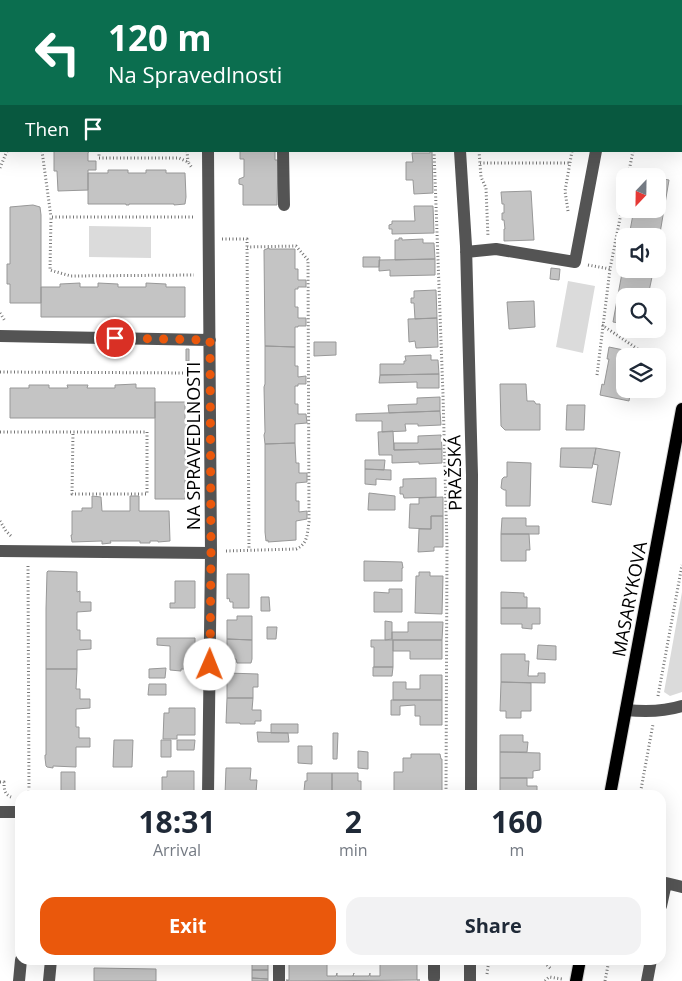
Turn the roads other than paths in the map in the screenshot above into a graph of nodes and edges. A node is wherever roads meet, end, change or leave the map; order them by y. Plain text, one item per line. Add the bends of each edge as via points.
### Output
1 (208, 152) edge
2 (283, 152) edge
3 (460, 152) edge
4 (596, 152) edge
5 (284, 205) dead end
6 (466, 252) junction
7 (0, 336) edge
8 (210, 340) junction
9 (682, 409) edge
10 (0, 551) edge
11 (211, 552) junction
12 (682, 706) edge
13 (626, 710) junction
14 (208, 790) edge
15 (472, 790) edge
16 (611, 790) edge
17 (0, 812) edge
18 (15, 812) edge
19 (666, 883) edge
20 (682, 887) edge
21 (21, 965) edge
22 (51, 965) edge
23 (279, 965) edge
24 (434, 965) edge
25 (470, 965) edge
26 (579, 965) edge
27 (650, 965) edge
28 (434, 978) dead end
29 (21, 981) edge
30 (49, 981) edge
31 (279, 981) edge
32 (470, 981) edge
33 (576, 981) edge
34 (647, 981) edge

1 - 8 street, NA SPRAVEDLNOSTI
2 - 5 street
3 - 6 street, PRAŽSKÁ
4 - 6 street via 575,262 496,249
6 - 15 street, PRAŽSKÁ via 472,475
7 - 8 street, NA SPRAVEDLNOSTI
8 - 11 street, NA SPRAVEDLNOSTI
9 - 13 main road, MASARYKOVA
10 - 11 street, NA SPRAVEDLNOSTI
11 - 14 street, NA SPRAVEDLNOSTI
12 - 13 street via 656,712
13 - 16 main road, MASARYKOVA
17 - 18 street
19 - 20 street
21 - 29 street
22 - 30 street
23 - 31 street
24 - 28 street
25 - 32 street
26 - 33 main road
27 - 34 street

